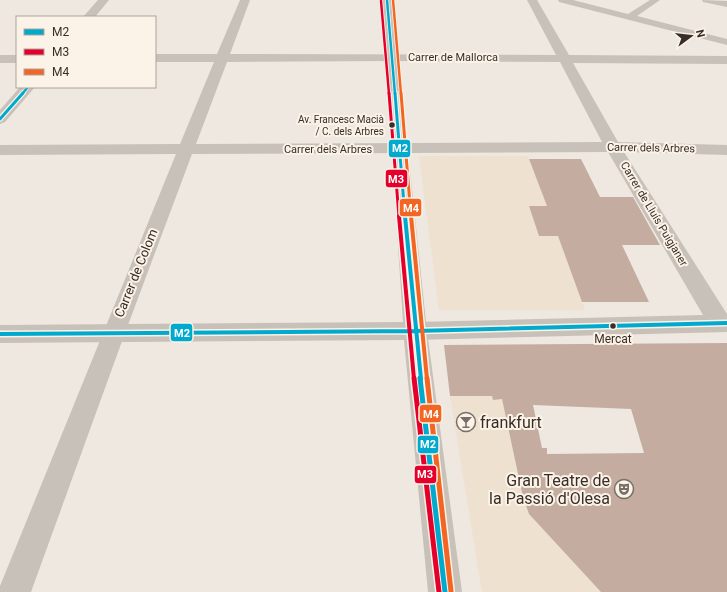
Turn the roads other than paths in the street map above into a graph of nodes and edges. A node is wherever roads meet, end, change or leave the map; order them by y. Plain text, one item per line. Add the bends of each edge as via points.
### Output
1 (104, 0) edge
2 (245, 0) edge
3 (387, 0) edge
4 (532, 0) edge
5 (562, 0) edge
6 (656, 0) edge
7 (706, 0) edge
8 (587, 3) edge
9 (727, 4) edge
10 (90, 16) edge
11 (630, 17) junction
12 (727, 42) edge
13 (392, 57) junction
14 (156, 58) edge
15 (222, 58) junction
16 (562, 58) junction
17 (0, 59) edge
18 (16, 59) edge
19 (727, 60) edge
20 (27, 88) edge
21 (0, 119) edge
22 (613, 147) junction
23 (185, 149) junction
24 (400, 149) junction
25 (0, 150) edge
26 (727, 150) edge
27 (723, 323) edge
28 (415, 331) junction
29 (113, 333) junction
30 (0, 334) edge
31 (14, 592) edge
32 (445, 592) edge

1 - 10 street
2 - 15 street, Carrer de Colom
3 - 13 street
4 - 16 street, Carrer de Lluís Puigjaner
5 - 8 street
6 - 11 street
7 - 9 street
8 - 11 street
11 - 12 street
13 - 15 street, Carrer de Mallorca
13 - 16 street, Carrer de Mallorca
13 - 24 street
14 - 15 street, Carrer de Mallorca
15 - 23 street, Carrer de Colom
16 - 19 street, Carrer de Mallorca
16 - 22 street, Carrer de Lluís Puigjaner
17 - 18 street
20 - 21 street
22 - 24 street, Carrer dels Arbres
22 - 26 street, Carrer dels Arbres
22 - 27 street, Carrer de Lluís Puigjaner
23 - 24 street, Carrer dels Arbres
23 - 25 street, Carrer dels Arbres
23 - 29 street, Carrer de Colom
24 - 28 street
27 - 28 street
28 - 29 street
28 - 32 street
29 - 30 street
29 - 31 street, Carrer de Colom

